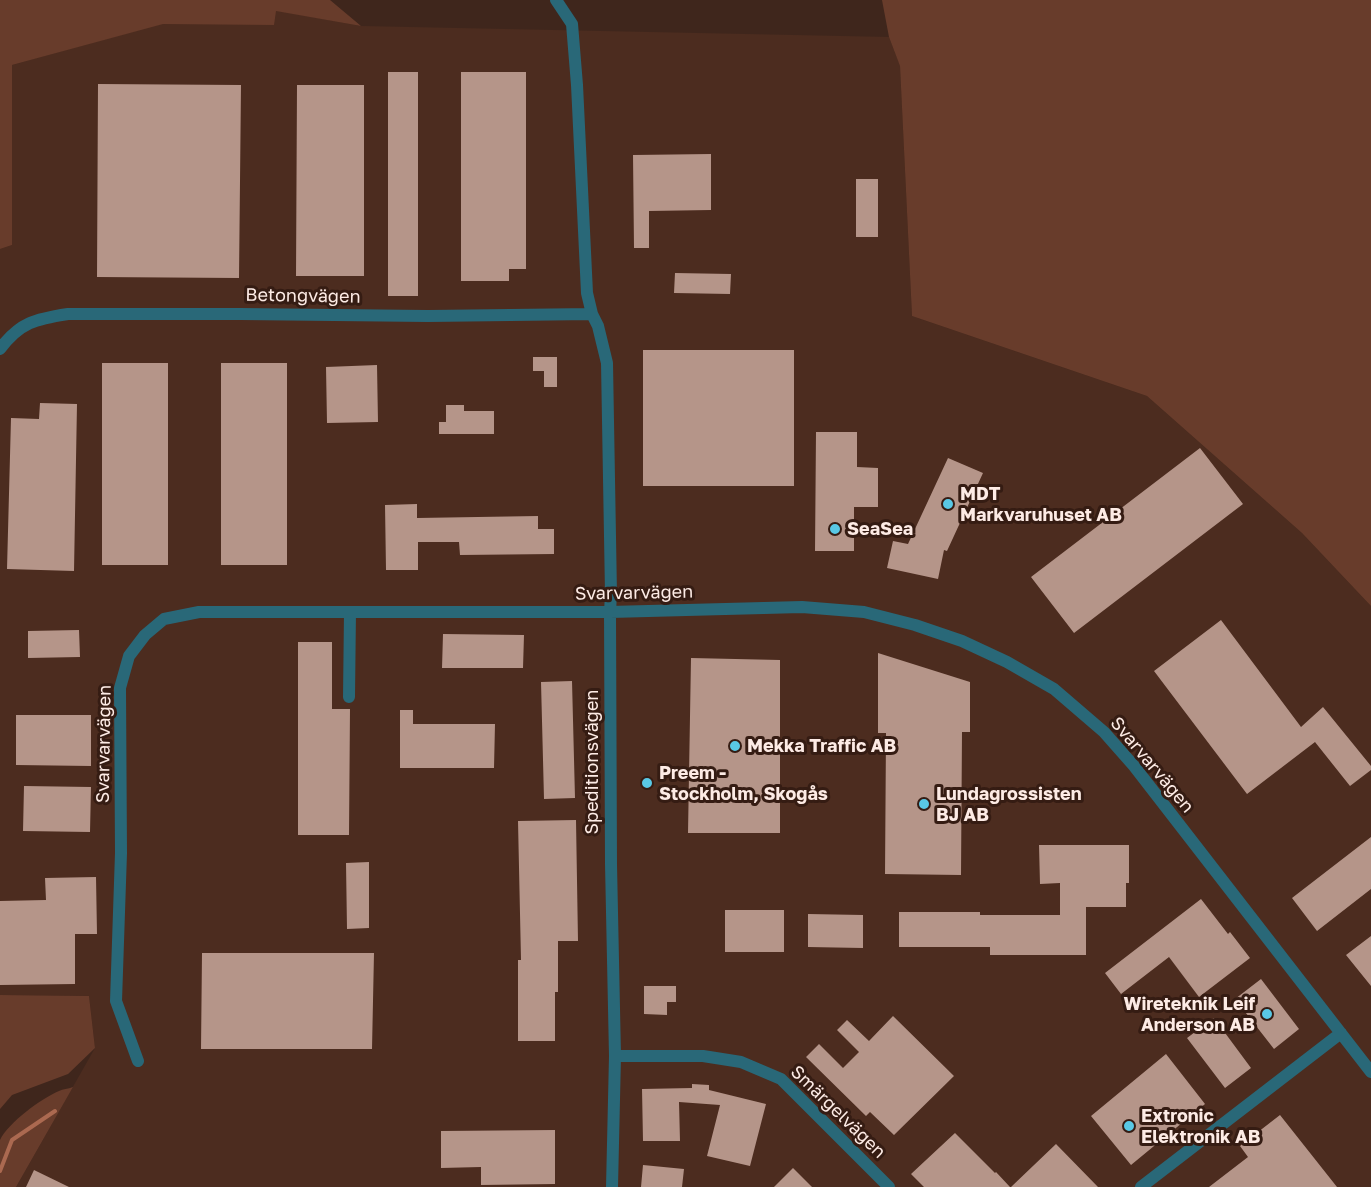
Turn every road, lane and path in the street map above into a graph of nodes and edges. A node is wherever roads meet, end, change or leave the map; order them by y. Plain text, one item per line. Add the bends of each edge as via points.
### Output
1 (556, 0) edge
2 (592, 314) junction
3 (0, 349) edge
4 (350, 612) junction
5 (610, 612) junction
6 (349, 697) dead end
7 (1341, 1033) junction
8 (615, 1056) junction
9 (138, 1061) dead end
10 (1371, 1072) edge
11 (612, 1187) edge
12 (889, 1187) edge
13 (1141, 1187) edge

1 - 2 street via 572,24 587,293
2 - 3 street, Betongvägen via 68,314 24,326
2 - 5 street, Speditionsvägen via 607,363
4 - 5 street, Svarvarvägen
4 - 6 street
4 - 9 street, Svarvarvägen via 188,614 164,619 145,634 129,656 120,688 121,853 116,1001
5 - 7 street, Svarvarvägen via 802,607 864,612 962,641 1054,689 1104,732 1134,766
5 - 8 street, Speditionsvägen
7 - 10 street, Svarvarvägen
7 - 13 street
8 - 11 street, Speditionsvägen
8 - 12 street, Smärgelvägen via 704,1056 741,1062 781,1079

